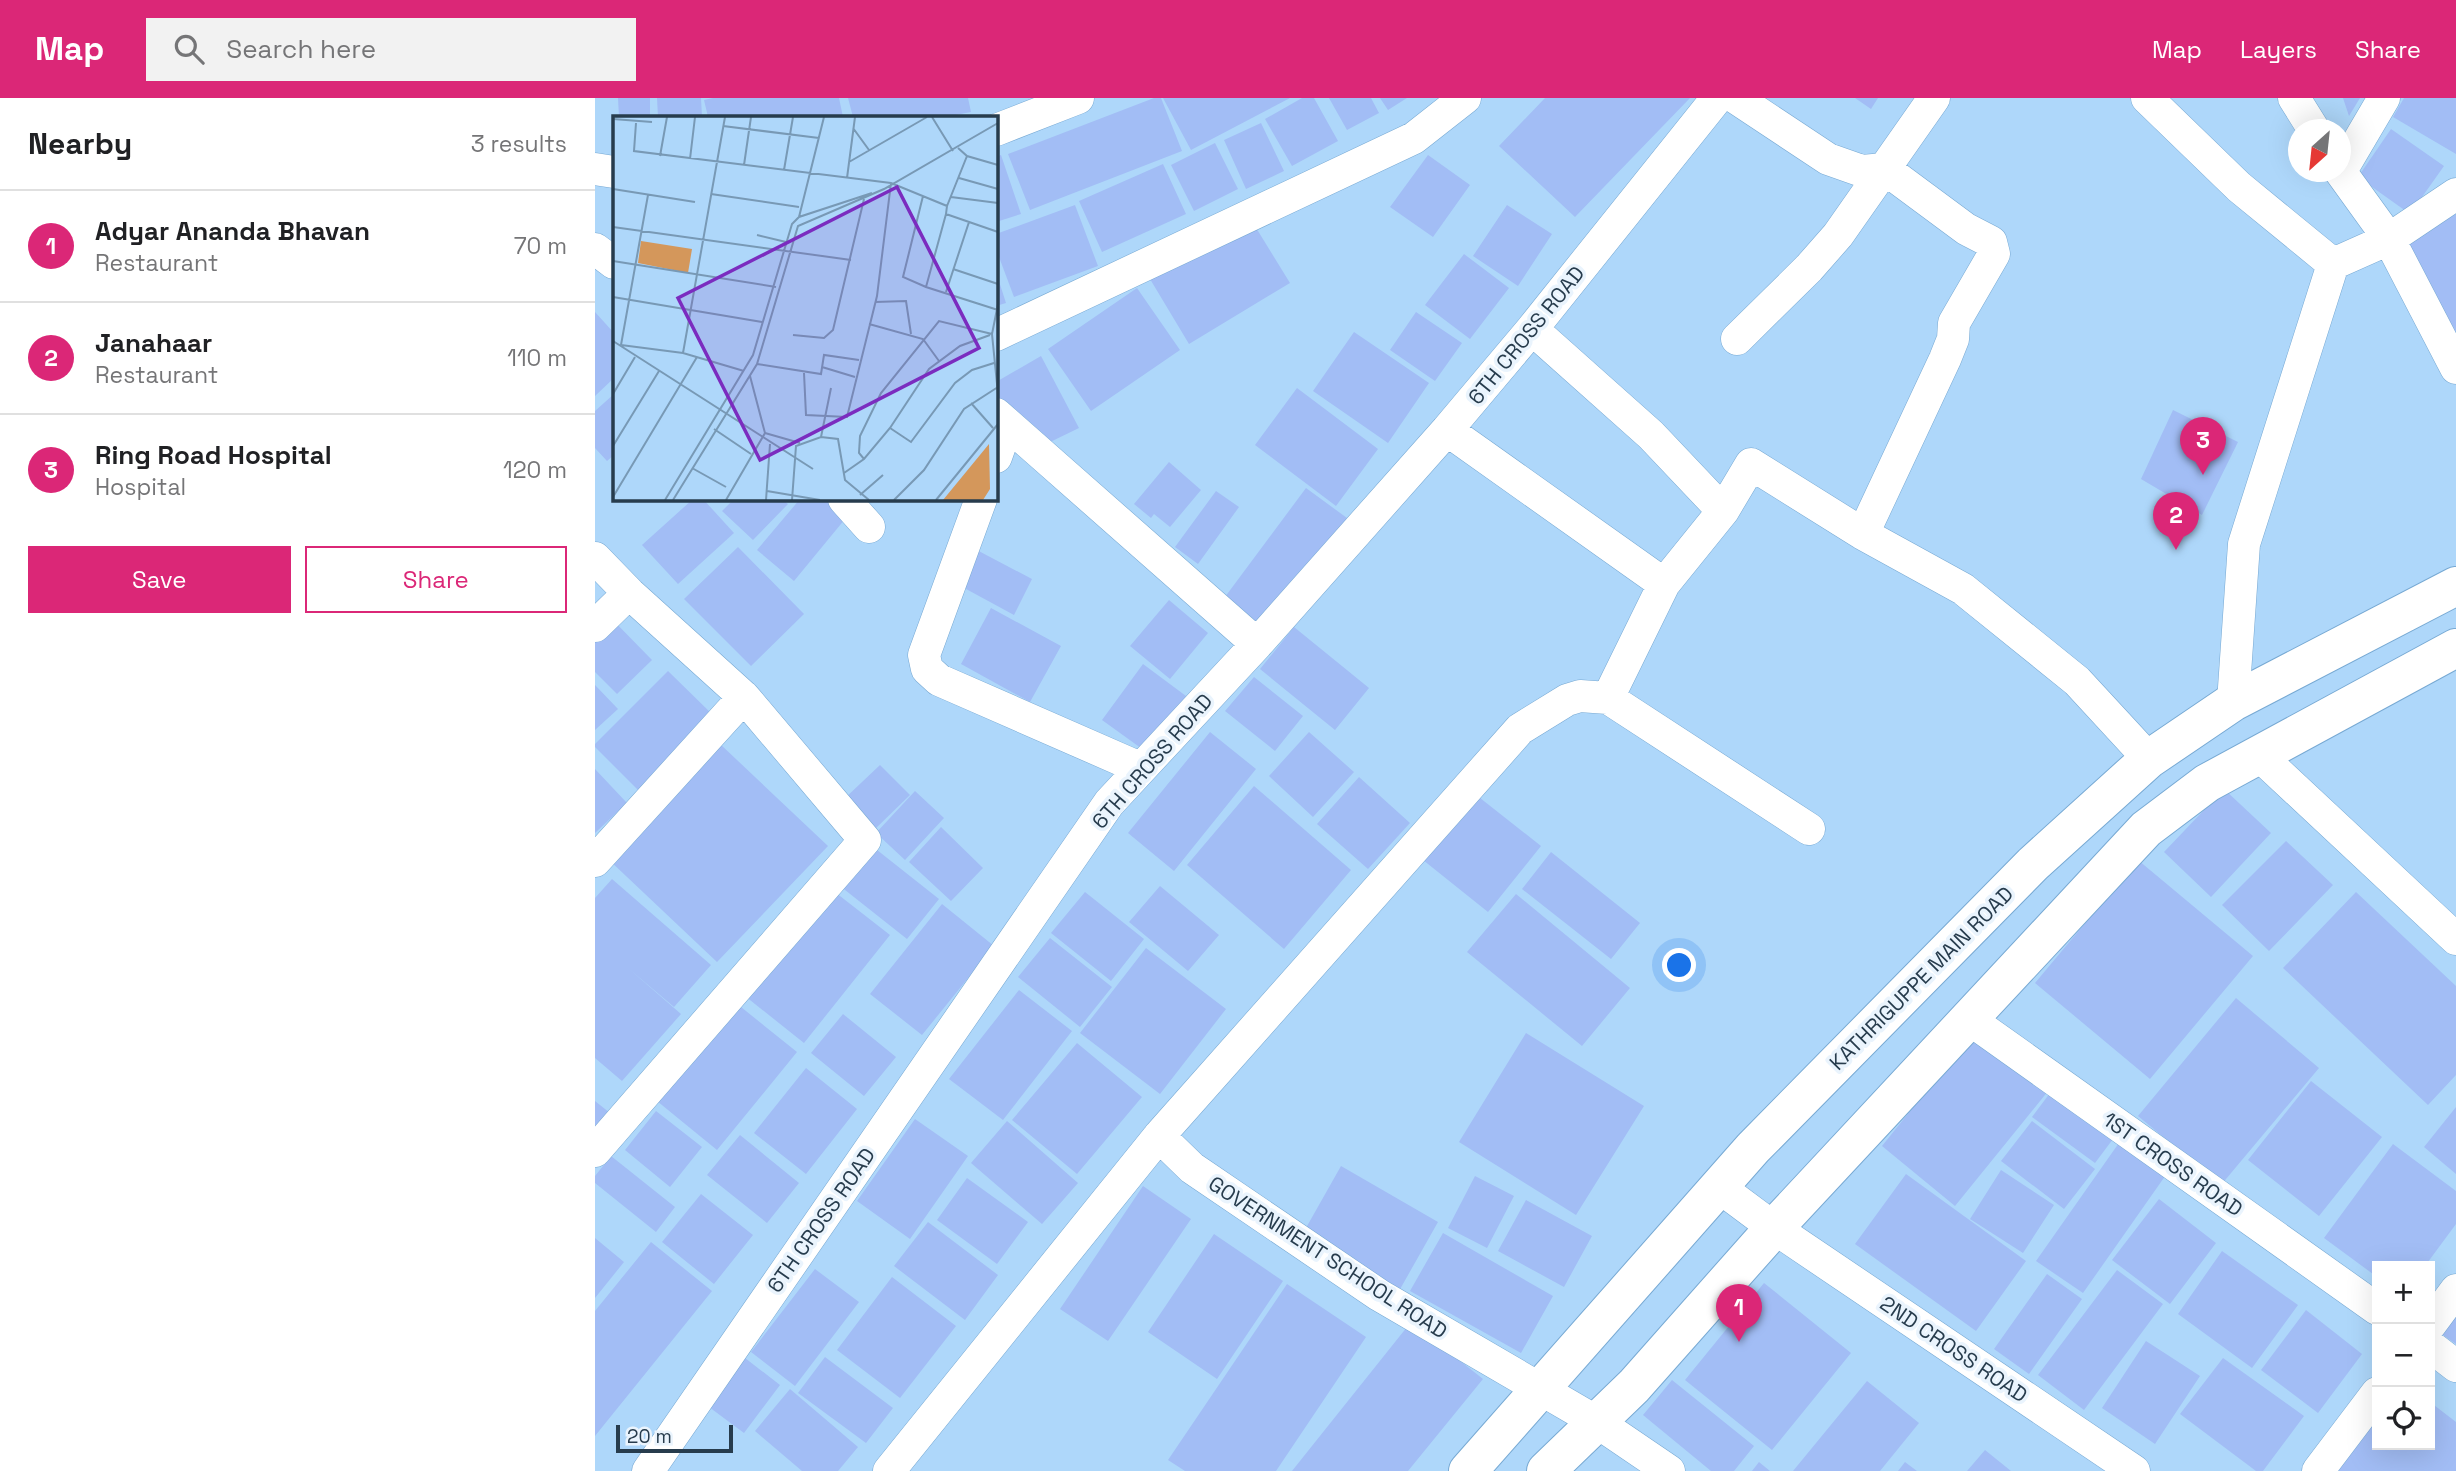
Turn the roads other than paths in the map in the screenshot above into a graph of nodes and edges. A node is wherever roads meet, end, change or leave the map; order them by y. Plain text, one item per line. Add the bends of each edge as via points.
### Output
1 (1078, 98) edge
2 (1465, 98) edge
3 (1717, 98) edge
4 (1736, 98) edge
5 (1934, 98) edge
6 (2147, 98) edge
7 (2294, 98) edge
8 (2384, 98) edge
9 (2307, 119) edge
10 (997, 130) edge
11 (2351, 154) edge
12 (595, 169) edge
13 (1885, 169) junction
14 (613, 172) edge
15 (2349, 182) edge
16 (2456, 194) edge
17 (2389, 239) junction
18 (595, 249) edge
19 (613, 262) edge
20 (2333, 264) junction
21 (1532, 329) junction
22 (997, 335) edge
23 (1737, 339) dead end
24 (2456, 368) edge
25 (1001, 420) edge
26 (1447, 430) junction
27 (997, 450) edge
28 (845, 500) edge
29 (981, 500) edge
30 (1723, 510) junction
31 (869, 527) dead end
32 (1863, 534) junction
33 (595, 558) edge
34 (1664, 584) junction
35 (2456, 586) edge
36 (629, 593) junction
37 (595, 626) edge
38 (1257, 644) junction
39 (2456, 648) edge
40 (744, 697) junction
41 (1608, 698) junction
42 (2233, 702) junction
43 (2259, 755) junction
44 (2149, 759) junction
45 (1140, 768) junction
46 (1809, 829) dead end
47 (595, 861) edge
48 (2456, 939) edge
49 (1969, 1019) junction
50 (1159, 1136) junction
51 (595, 1151) edge
52 (1719, 1187) junction
53 (1774, 1228) junction
54 (2456, 1290) edge
55 (2372, 1305) edge
56 (2431, 1324) edge
57 (2435, 1350) edge
58 (2456, 1366) edge
59 (1540, 1389) junction
60 (2372, 1401) edge
61 (1597, 1422) junction
62 (648, 1471) edge
63 (889, 1471) edge
64 (1468, 1471) edge
65 (1546, 1471) edge
66 (1669, 1471) edge
67 (2134, 1471) edge
68 (2318, 1471) edge

1 - 10 street
2 - 22 street via 1413,138
3 - 21 street, 6TH CROSS ROAD
4 - 13 street via 1828,159 1862,172
5 - 13 street
6 - 20 street via 2239,187
7 - 9 street
8 - 11 street
12 - 14 street
13 - 23 street via 1838,235
13 - 32 street via 1991,242 1993,254 1954,323 1945,359
15 - 17 street
16 - 17 street
17 - 20 street
17 - 24 street
18 - 19 street
20 - 42 street via 2244,544
21 - 26 street, 6TH CROSS ROAD
21 - 30 street via 1651,435
25 - 27 street
25 - 38 street
26 - 34 street
26 - 38 street, 6TH CROSS ROAD
28 - 31 street
29 - 45 street via 924,655 927,669 939,680
30 - 32 street via 1751,464
30 - 34 street
32 - 44 street via 1962,589 2077,681
33 - 36 street
34 - 41 street
35 - 42 main road, KATHRIGUPPE MAIN ROAD
36 - 37 street
36 - 40 street
38 - 45 street, 6TH CROSS ROAD
39 - 43 main road
40 - 47 street
40 - 51 street via 865,840
41 - 46 street
41 - 50 street via 1567,700 1520,729
42 - 44 main road, KATHRIGUPPE MAIN ROAD
43 - 48 street
43 - 49 main road via 2207,783 2146,829
44 - 52 main road, KATHRIGUPPE MAIN ROAD via 2033,864
45 - 62 street, 6TH CROSS ROAD via 1109,803
49 - 53 main road
49 - 55 street, 1ST CROSS ROAD
50 - 59 street, GOVERNMENT SCHOOL ROAD via 1192,1168 1378,1295
50 - 63 street
52 - 53 street, 2ND CROSS ROAD
52 - 59 main road, KATHRIGUPPE MAIN ROAD
53 - 61 main road
53 - 67 street, 2ND CROSS ROAD
54 - 56 street
57 - 58 street
59 - 61 street, GOVERNMENT SCHOOL ROAD
59 - 64 main road, KATHRIGUPPE MAIN ROAD
60 - 68 street
61 - 65 main road
61 - 66 street, GOVERNMENT SCHOOL ROAD

